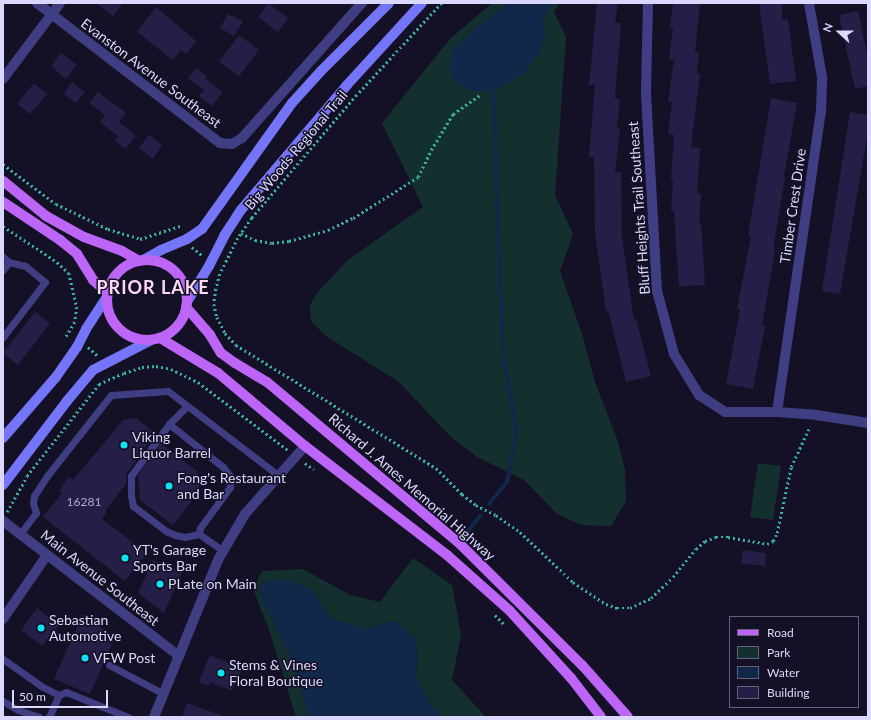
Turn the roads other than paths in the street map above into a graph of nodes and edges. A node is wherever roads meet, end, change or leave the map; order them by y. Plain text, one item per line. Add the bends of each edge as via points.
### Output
1 (36, 3) edge
2 (60, 3) edge
3 (362, 3) edge
4 (389, 3) edge
5 (422, 3) edge
6 (648, 3) edge
7 (809, 3) edge
8 (51, 15) junction
9 (3, 79) edge
10 (3, 181) edge
11 (3, 202) edge
12 (6, 259) edge
13 (141, 260) junction
14 (3, 270) edge
15 (107, 295) junction
16 (187, 305) junction
17 (3, 337) edge
18 (156, 339) junction
19 (186, 406) junction
20 (777, 412) junction
21 (169, 424) junction
22 (868, 424) edge
23 (3, 438) edge
24 (305, 446) junction
25 (278, 475) junction
26 (3, 485) edge
27 (3, 521) edge
28 (20, 534) junction
29 (199, 534) junction
30 (223, 551) junction
31 (47, 555) junction
32 (3, 619) edge
33 (179, 656) junction
34 (3, 658) edge
35 (109, 665) dead end
36 (58, 694) junction
37 (164, 694) junction
38 (3, 701) edge
39 (38, 717) edge
40 (49, 717) edge
41 (128, 717) edge
42 (154, 717) edge
43 (601, 717) edge
44 (628, 717) edge

1 - 8 street, Evanston Avenue Southeast
2 - 8 street
3 - 8 street, Evanston Avenue Southeast via 242,138 232,144 220,143
4 - 13 main road via 292,103 202,230
5 - 16 main road via 357,73 241,210
6 - 20 street, Bluff Heights Trail Southeast via 646,94 657,291 674,354 699,395 725,412
7 - 20 street, Timber Crest Drive via 822,77 822,111
8 - 9 street
10 - 13 main road via 46,216 84,237
11 - 15 main road via 77,254 93,280
12 - 14 lane
12 - 17 lane via 25,266 45,282
13 - 15 main road via 129,263 118,272 110,283
13 - 16 main road via 157,261 170,266 180,276 186,289
15 - 18 main road via 112,321 121,331 143,340
15 - 23 main road via 56,377
16 - 18 main road via 177,327 168,335
16 - 44 main road, Richard J. Ames Memorial Highway via 221,353 267,382 460,544 582,665
18 - 24 main road, Richard J. Ames Memorial Highway via 218,373
18 - 26 main road via 93,370
19 - 21 lane
19 - 25 lane
19 - 28 lane via 168,392 111,395 37,491 33,503 36,513
20 - 22 street, Bluff Heights Trail Southeast via 816,415
21 - 29 lane via 230,476 230,487 200,528
21 - 29 lane via 131,476 133,506 175,535 185,537
24 - 25 street
24 - 43 main road, Richard J. Ames Memorial Highway via 447,556 510,610 571,678
25 - 30 street via 245,514
27 - 28 street, Main Avenue Southeast
28 - 31 street, Main Avenue Southeast
29 - 30 lane
30 - 33 street
31 - 32 street
31 - 33 street, Main Avenue Southeast
33 - 37 street
34 - 36 lane via 41,686
35 - 37 lane
36 - 40 lane
36 - 41 lane via 66,692
37 - 42 street
38 - 39 lane

